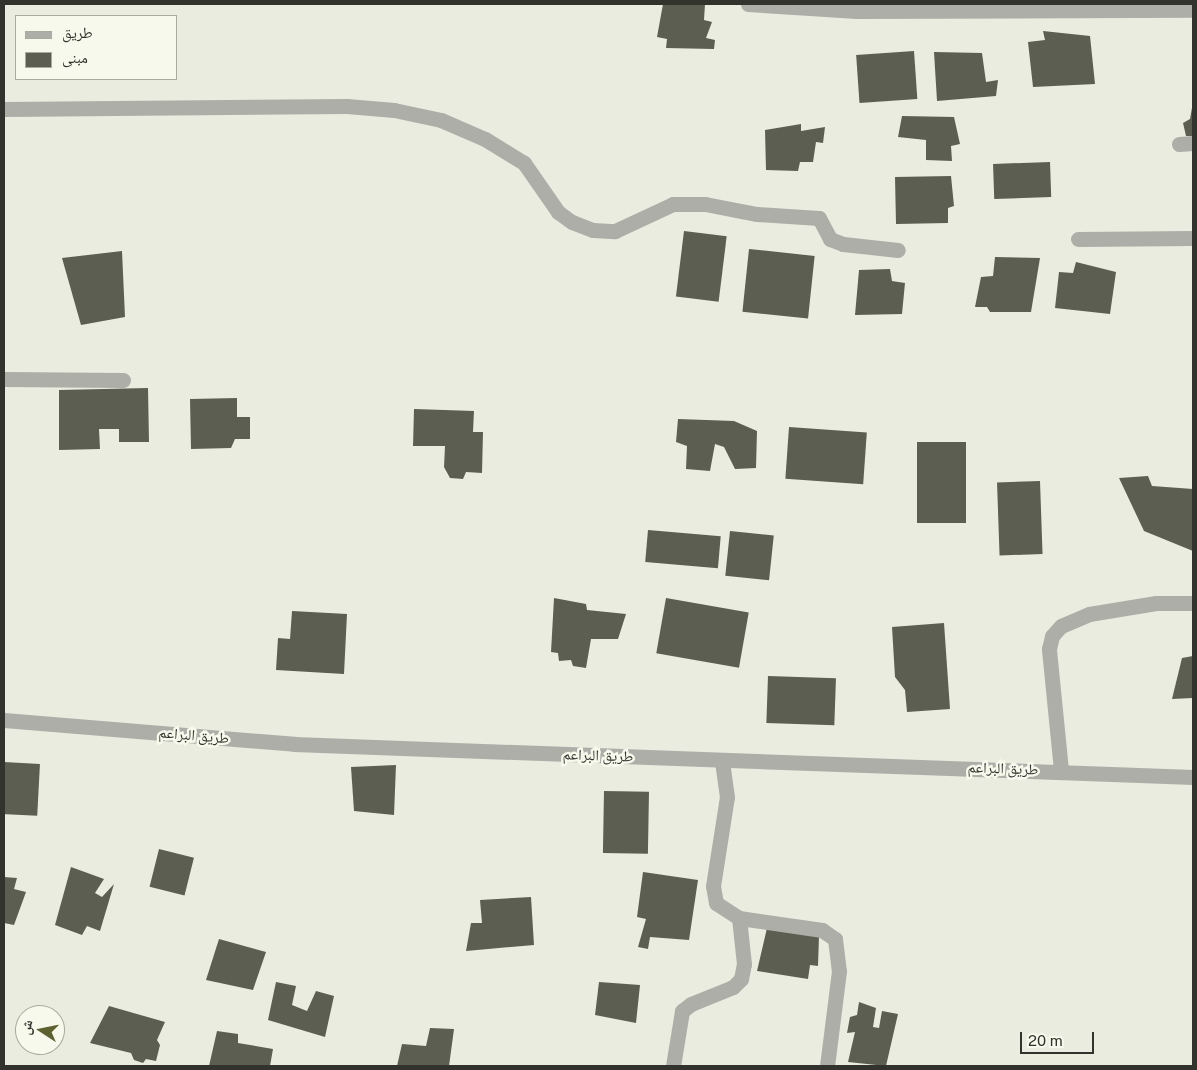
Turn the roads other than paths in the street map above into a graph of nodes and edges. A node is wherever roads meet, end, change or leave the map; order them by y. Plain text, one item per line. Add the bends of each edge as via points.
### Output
1 (748, 4) edge
2 (1193, 10) edge
3 (4, 109) edge
4 (1193, 238) edge
5 (1078, 239) dead end
6 (898, 250) dead end
7 (4, 379) edge
8 (123, 380) dead end
9 (1193, 603) edge
10 (4, 720) edge
11 (722, 760) junction
12 (1061, 770) junction
13 (1193, 777) edge
14 (739, 918) junction
15 (673, 1066) edge
16 (827, 1066) edge

1 - 2 street via 857,11
3 - 6 street via 347,106 394,110 441,120 486,138 524,163 558,212 593,230 616,231 673,204 705,204 757,214 819,218 830,239 843,244
4 - 5 street
7 - 8 street
9 - 12 street via 1156,602 1088,614 1061,626 1052,636 1049,649
10 - 11 street, طريق البراعم via 294,744
11 - 12 street, طريق البراعم
11 - 14 street via 727,797 713,886 716,903
12 - 13 street, طريق البراعم
14 - 15 street via 744,948 741,979 733,987 691,1004 682,1011
14 - 16 street via 822,930 835,939 839,971

